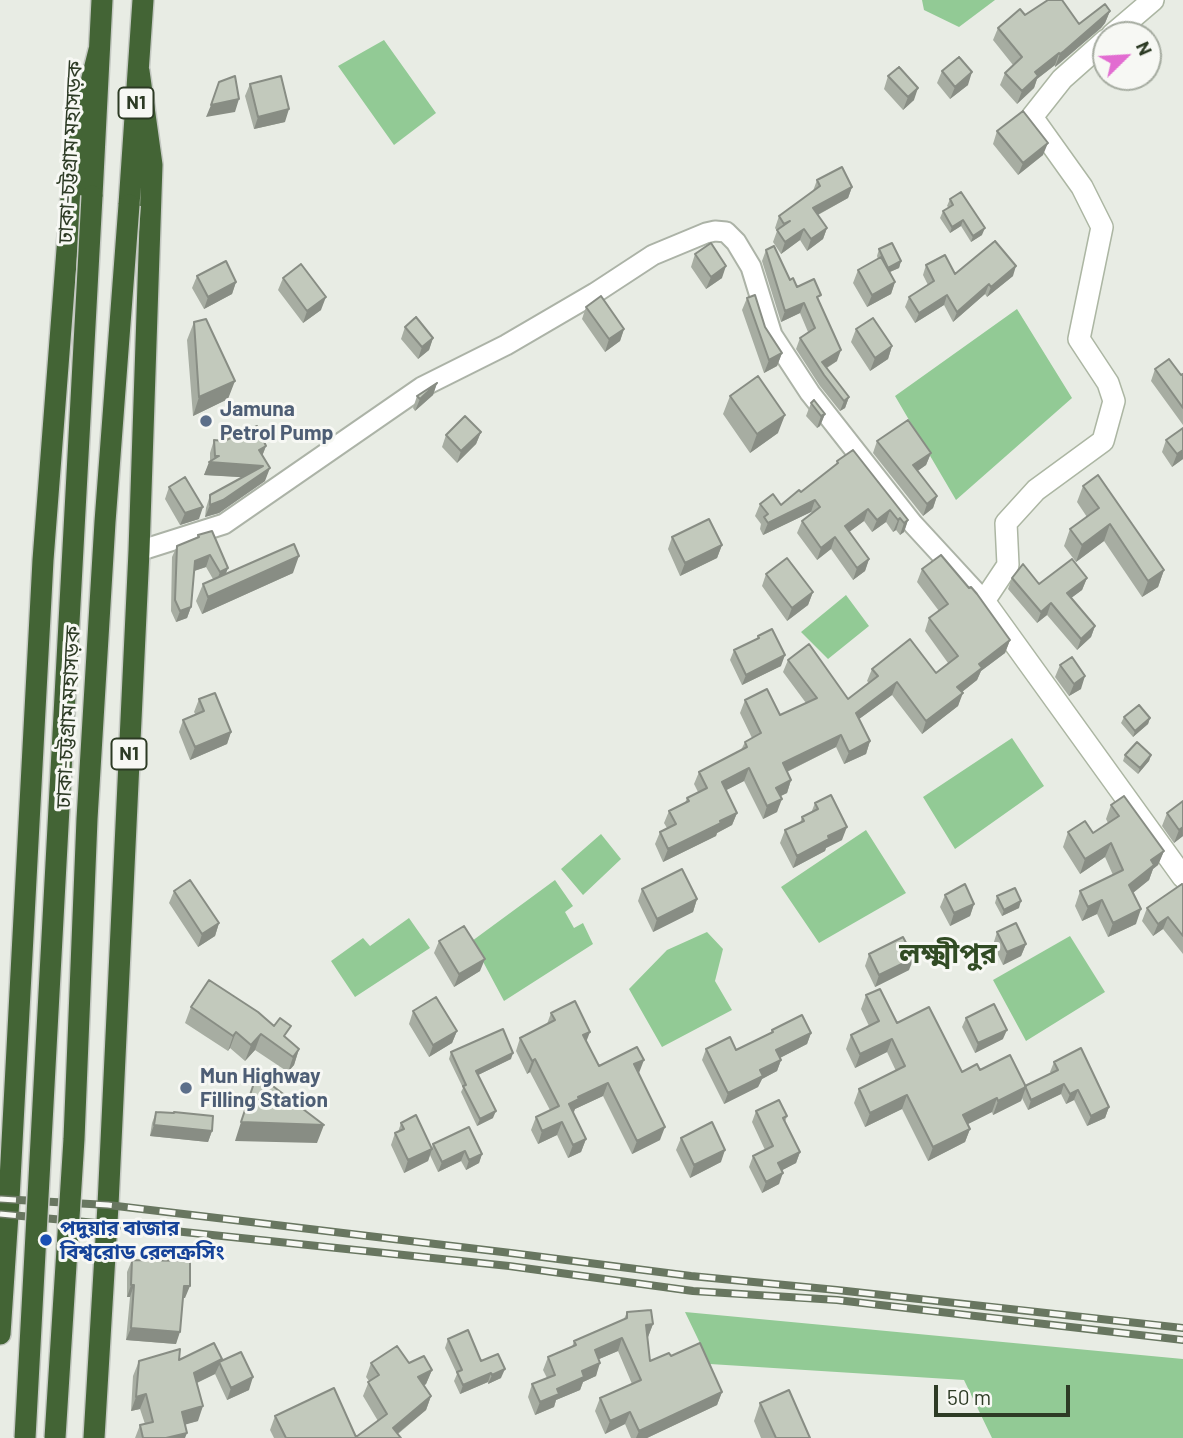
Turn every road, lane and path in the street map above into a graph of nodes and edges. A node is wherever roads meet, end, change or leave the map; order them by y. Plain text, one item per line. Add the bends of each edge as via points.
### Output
1 (102, 0) edge
2 (143, 0) edge
3 (1153, 0) edge
4 (1128, 21) edge
5 (99, 50) junction
6 (1092, 52) edge
7 (139, 71) junction
8 (139, 551) junction
9 (984, 601) junction
10 (1183, 877) edge
11 (0, 1334) edge
12 (25, 1438) edge
13 (55, 1438) edge
14 (94, 1438) edge

1 - 5 highway, ঢাকা-চট্টগ্রাম মহাসড়ক / N1
2 - 7 highway, ঢাকা-চট্টগ্রাম মহাসড়ক / N1
3 - 4 main road
5 - 11 highway, N1 via 75,146 44,546
5 - 12 highway, ঢাকা-চট্টগ্রাম মহাসড়ক / N1, bridge
6 - 9 main road via 1062,79 1032,117 1082,187 1102,227 1079,339 1108,383 1114,401 1103,441 1036,490 1006,523 1008,565
7 - 8 highway, N1 via 152,165
7 - 13 highway, ঢাকা-চট্টগ্রাম মহাসড়ক / N1, bridge via 88,792 74,1139
8 - 9 street via 223,524 422,387 506,345 653,255 716,231 726,232 736,242 755,277 772,335 810,393 913,524
8 - 14 highway, N1
9 - 10 main road

